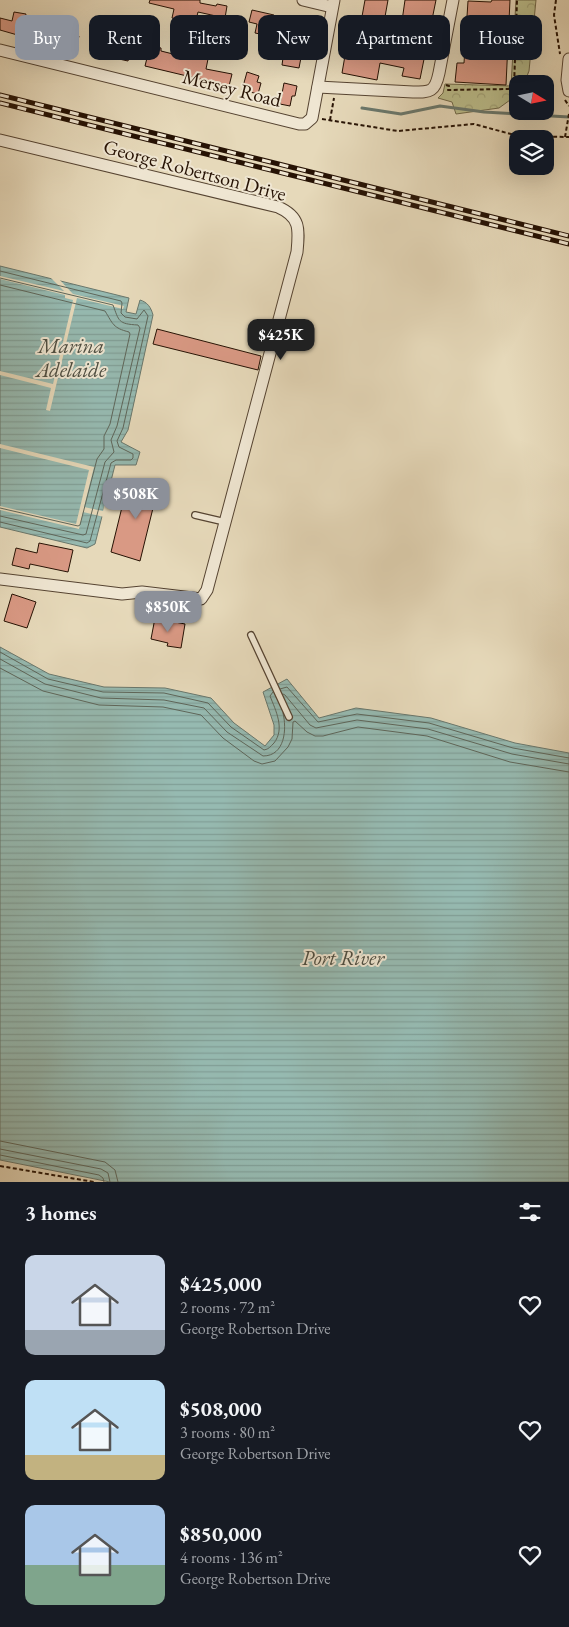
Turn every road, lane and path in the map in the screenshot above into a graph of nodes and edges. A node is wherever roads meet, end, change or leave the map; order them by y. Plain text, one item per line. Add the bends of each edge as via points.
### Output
1 (303, 0) edge
2 (453, 0) edge
3 (517, 0) edge
4 (333, 4) edge
5 (0, 50) edge
6 (569, 59) edge
7 (446, 86) dead end
8 (318, 87) junction
9 (569, 92) edge
10 (335, 96) dead end
11 (569, 114) edge
12 (310, 120) junction
13 (330, 120) junction
14 (565, 137) junction
15 (569, 137) edge
16 (0, 140) edge
17 (195, 515) dead end
18 (225, 522) junction
19 (0, 580) edge
20 (252, 635) dead end
21 (289, 717) dead end
22 (0, 1166) edge
23 (94, 1182) edge

1 - 4 street
2 - 8 street via 437,84 432,90
3 - 7 path via 514,87 448,90 449,86
4 - 8 street
5 - 12 street, Mersey Road via 298,124
6 - 9 street
8 - 12 street
10 - 13 path
11 - 14 path
12 - 13 path
13 - 14 path via 398,131 474,124 518,136
14 - 15 path
16 - 18 street, George Robertson Drive via 278,207 288,211 296,221 299,232 297,252
17 - 18 lane
18 - 19 street, George Robertson Drive via 208,590 201,599
20 - 21 lane
22 - 23 path

